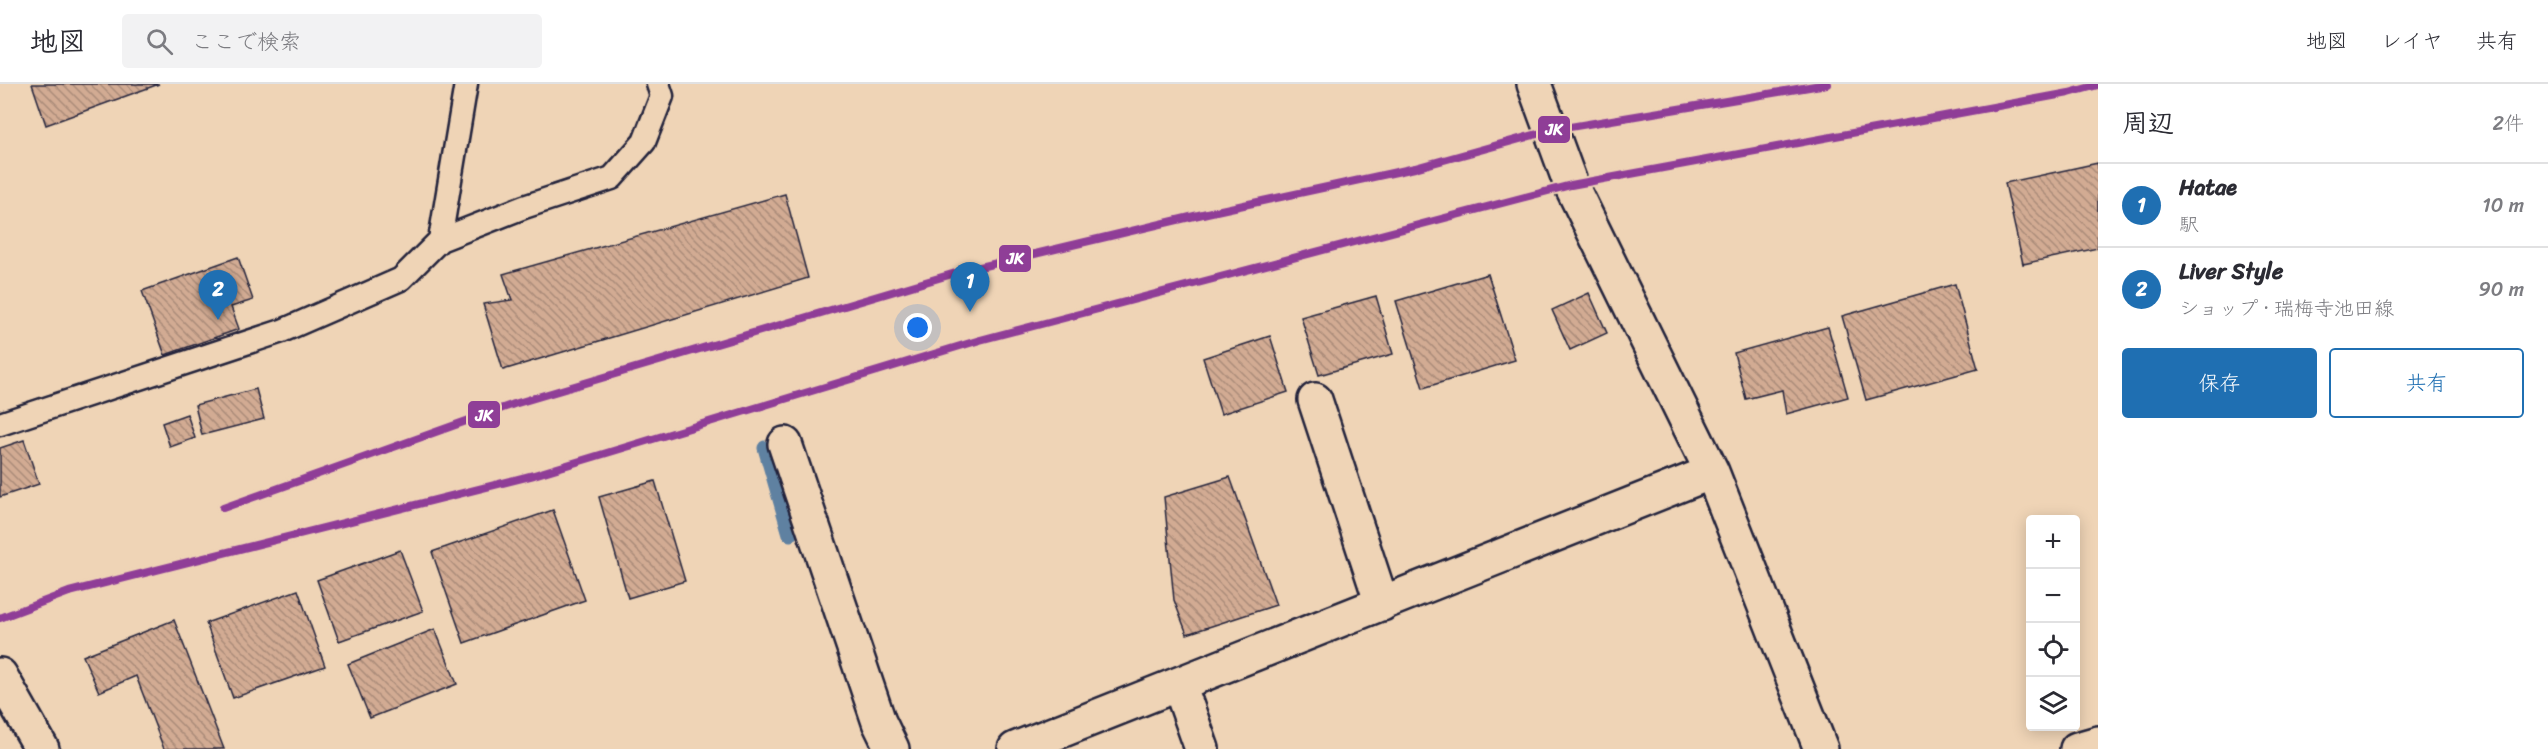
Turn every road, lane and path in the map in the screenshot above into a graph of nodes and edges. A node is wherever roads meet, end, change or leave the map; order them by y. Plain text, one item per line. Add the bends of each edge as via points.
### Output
1 (466, 84) edge
2 (658, 84) edge
3 (1534, 84) edge
4 (440, 240) junction
5 (1315, 400) dead end
6 (0, 424) edge
7 (785, 444) dead end
8 (1712, 472) junction
9 (1382, 604) junction
10 (0, 675) edge
11 (1179, 684) junction
12 (2098, 743) edge
13 (42, 749) edge
14 (892, 749) edge
15 (1015, 749) edge
16 (1202, 749) edge
17 (1821, 749) edge
18 (2077, 749) edge

1 - 4 lane
2 - 4 lane via 662,96 644,142 612,178
3 - 8 street via 1571,185
4 - 6 lane via 401,279 282,331
5 - 9 street
7 - 14 street via 879,722
8 - 9 street
8 - 17 street
9 - 11 street
10 - 13 street
11 - 15 street
11 - 16 street
12 - 18 street

